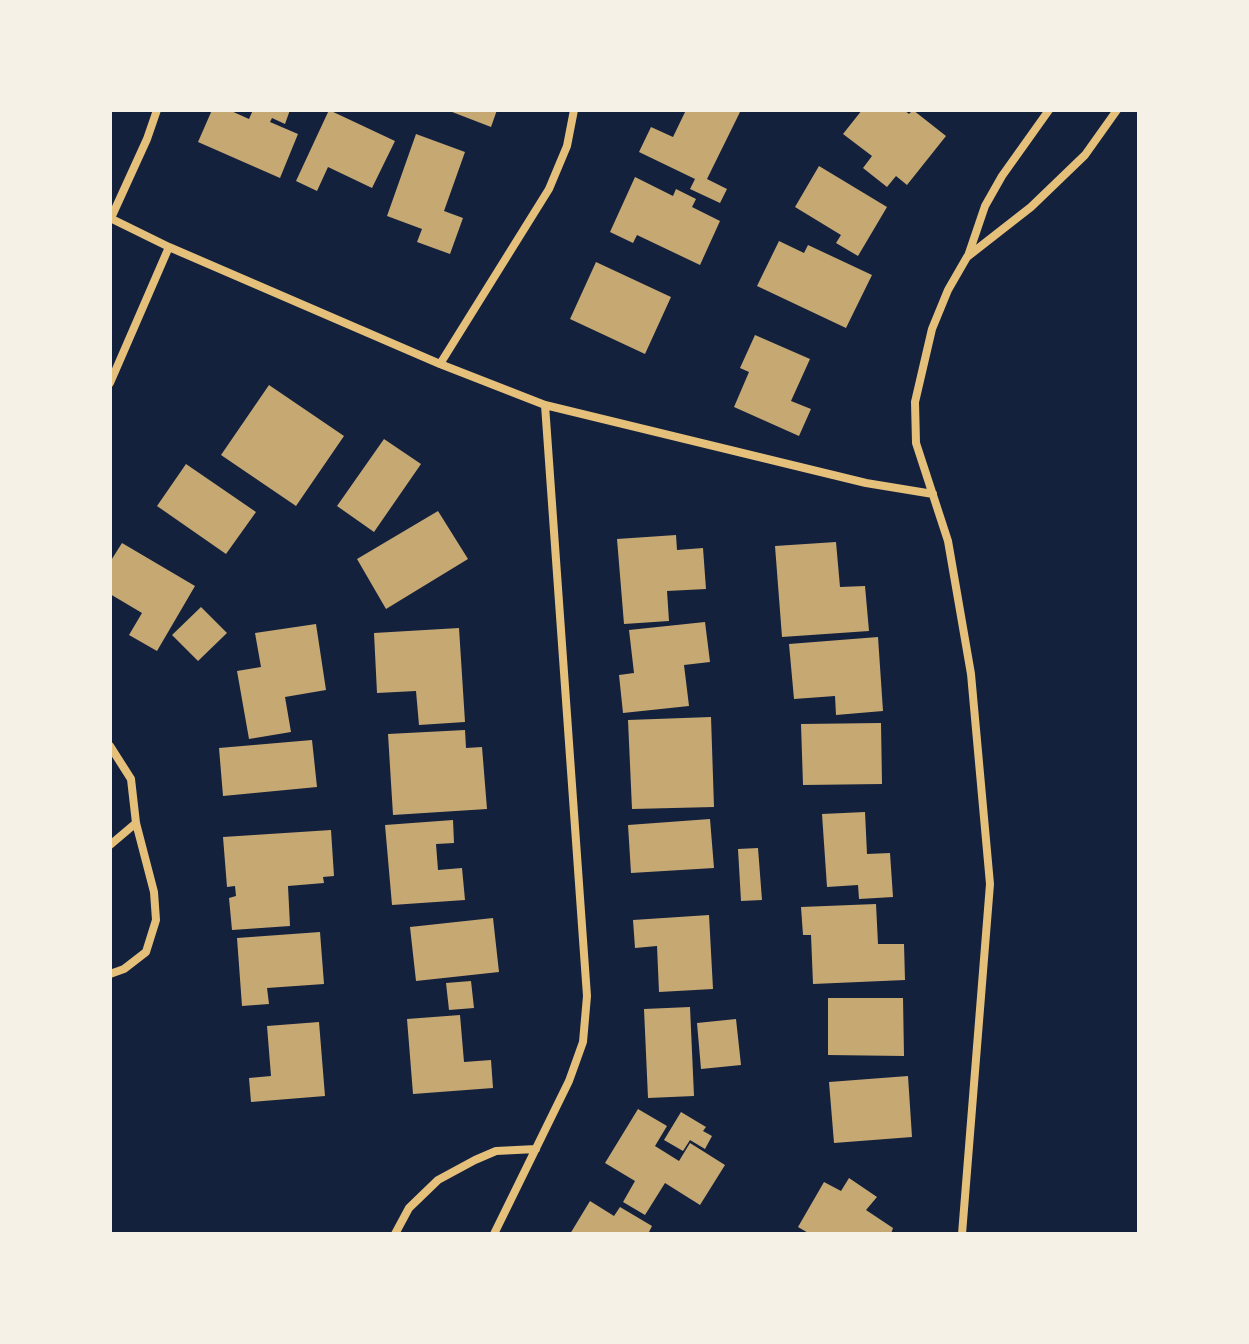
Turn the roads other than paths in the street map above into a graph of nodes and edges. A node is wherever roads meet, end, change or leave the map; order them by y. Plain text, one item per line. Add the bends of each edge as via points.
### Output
1 (157, 110) edge
2 (574, 110) edge
3 (1049, 110) edge
4 (1117, 110) edge
5 (111, 218) edge
6 (169, 247) junction
7 (967, 257) junction
8 (440, 364) junction
9 (110, 383) edge
10 (545, 405) junction
11 (933, 494) junction
12 (110, 746) edge
13 (136, 823) junction
14 (110, 845) edge
15 (110, 974) edge
16 (536, 1149) junction
17 (395, 1234) edge
18 (494, 1234) edge
19 (962, 1234) edge

1 - 5 street
2 - 8 street via 567,146 549,189
3 - 7 street via 985,206
4 - 7 street via 1085,155 1031,207
5 - 6 street
6 - 8 street
6 - 9 street
7 - 11 street via 932,329 915,402 916,443
8 - 10 street
10 - 11 street via 866,483
10 - 16 street via 587,996 583,1042
11 - 19 street via 948,541 971,674 990,884
12 - 13 street via 131,779
13 - 14 street
13 - 15 street via 156,920 146,952
16 - 17 street via 496,1151 438,1180 409,1208
16 - 18 street

